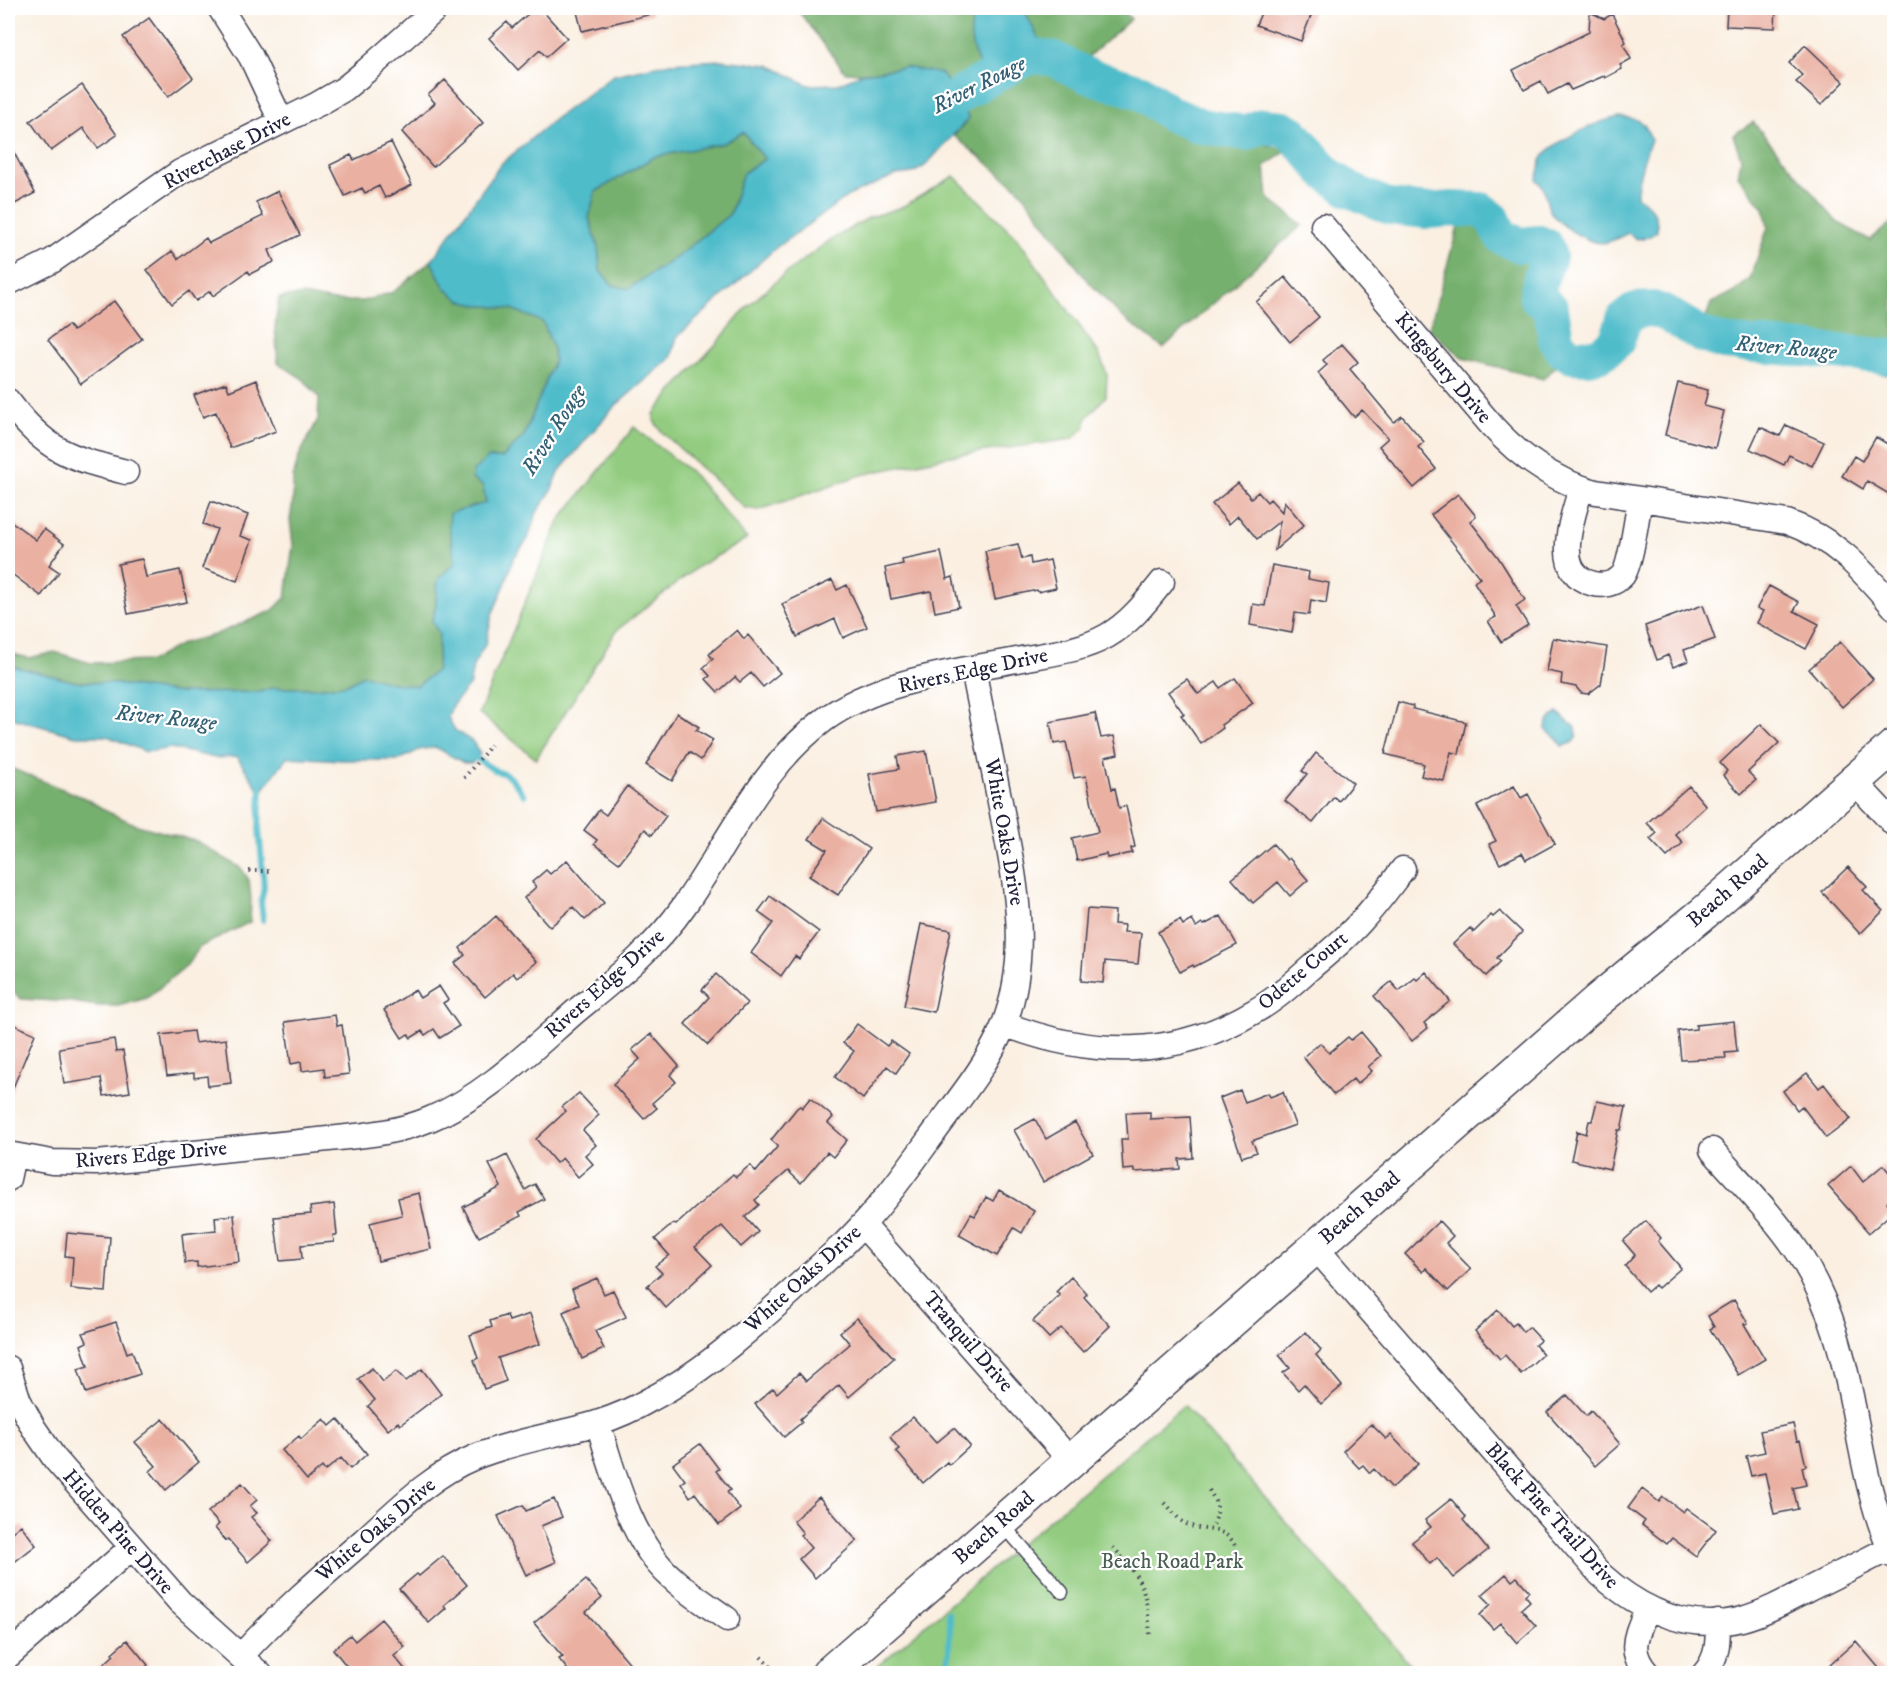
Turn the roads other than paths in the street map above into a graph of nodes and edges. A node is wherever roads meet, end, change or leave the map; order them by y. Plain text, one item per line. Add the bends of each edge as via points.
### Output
1 (220, 8) edge
2 (437, 8) edge
3 (281, 121) junction
4 (1323, 226) dead end
5 (8, 283) edge
6 (8, 401) edge
7 (126, 472) dead end
8 (1581, 488) junction
9 (1640, 500) junction
10 (1162, 582) dead end
11 (1894, 607) edge
12 (974, 669) junction
13 (1894, 746) edge
14 (1854, 781) junction
15 (1894, 824) edge
16 (1403, 869) dead end
17 (1004, 1024) junction
18 (1712, 1150) dead end
19 (10, 1155) edge
20 (8, 1179) edge
21 (863, 1225) junction
22 (1315, 1247) junction
23 (8, 1368) edge
24 (598, 1423) junction
25 (1071, 1461) junction
26 (1000, 1521) junction
27 (131, 1548) junction
28 (1892, 1552) edge
29 (1062, 1592) dead end
30 (1647, 1609) junction
31 (727, 1619) dead end
32 (1718, 1622) junction
33 (8, 1656) edge
34 (241, 1656) junction
35 (260, 1674) edge
36 (828, 1674) edge
37 (1648, 1674) edge
38 (1704, 1674) edge

1 - 3 street via 250,57
2 - 3 street, Riverchase Drive via 344,88
3 - 5 street, Riverchase Drive via 180,172 52,261
4 - 8 street, Kingsbury Drive via 1503,439 1539,468
6 - 7 street via 27,426 54,448 80,460
8 - 9 street, Kingsbury Drive
8 - 9 street via 1572,519 1569,566 1588,582 1601,585 1613,583 1624,574
9 - 11 street, Kingsbury Drive via 1806,528 1854,562
10 - 12 street, Rivers Edge Drive via 1124,625 1096,642
12 - 17 street, White Oaks Drive via 1019,914 1017,967
12 - 19 street, Rivers Edge Drive via 891,688 848,705 824,720 766,777 687,903 656,942 513,1066 451,1109 413,1125 366,1135 97,1163 52,1162
13 - 14 street, Beach Road
14 - 15 street
14 - 22 street, Beach Road
16 - 17 street, Odette Court via 1364,919 1295,981 1255,1012 1211,1033 1176,1043 1115,1050 1057,1041
17 - 21 street, White Oaks Drive via 965,1091
18 - 28 street via 1798,1252 1821,1295 1839,1345 1878,1515
19 - 20 street
21 - 24 street, White Oaks Drive via 702,1367 652,1399
21 - 25 street, Tranquil Drive
22 - 25 street, Beach Road
22 - 30 street, Black Pine Trail Drive via 1600,1574
23 - 27 street, Hidden Pine Drive via 19,1401 44,1444
24 - 31 street via 619,1490 647,1548 670,1577
24 - 34 street, White Oaks Drive via 496,1449 445,1473 294,1600
25 - 26 street, Beach Road
26 - 29 lane
26 - 36 street, Beach Road
27 - 33 street
27 - 34 street, Hidden Pine Drive via 180,1602
28 - 32 street, Black Pine Trail Drive via 1765,1611
30 - 32 street, Black Pine Trail Drive via 1676,1619
30 - 37 street via 1636,1632 1635,1650 1638,1662
32 - 38 street via 1717,1652
34 - 35 street, Hidden Pine Drive

